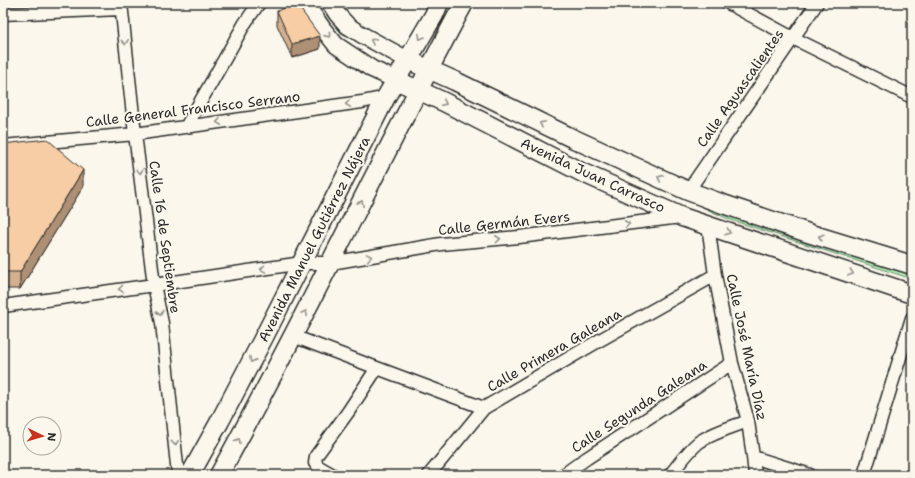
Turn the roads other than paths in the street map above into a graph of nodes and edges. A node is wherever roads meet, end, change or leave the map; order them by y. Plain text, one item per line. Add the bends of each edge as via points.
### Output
1 (259, 3) edge
2 (305, 3) edge
3 (330, 3) edge
4 (439, 3) edge
5 (464, 3) edge
6 (728, 3) edge
7 (817, 3) edge
8 (121, 6) edge
9 (3, 14) edge
10 (793, 38) junction
11 (408, 60) junction
12 (428, 69) junction
13 (396, 80) junction
14 (418, 90) junction
15 (386, 97) junction
16 (912, 97) edge
17 (186, 127) junction
18 (136, 134) junction
19 (3, 146) edge
20 (688, 191) junction
21 (682, 217) junction
22 (708, 225) junction
23 (302, 263) junction
24 (331, 263) junction
25 (912, 265) edge
26 (715, 275) junction
27 (154, 285) junction
28 (912, 294) edge
29 (3, 306) edge
30 (912, 318) edge
31 (293, 336) junction
32 (732, 363) junction
33 (377, 368) junction
34 (484, 408) junction
35 (748, 421) junction
36 (753, 457) junction
37 (178, 475) edge
38 (190, 475) edge
39 (219, 475) edge
40 (333, 475) edge
41 (429, 475) edge
42 (563, 475) edge
43 (670, 475) edge
44 (755, 475) edge
45 (810, 475) edge
46 (864, 475) edge

1 - 17 street
2 -> 13 street, Avenida Juan Carrasco via 336,45 372,69
11 -> 3 street, Avenida Juan Carrasco via 348,26
4 -> 11 main road, Avenida Manuel Gutiérrez Nájera
5 - 12 main road, Avenida Manuel Gutiérrez Nájera
6 - 10 street
7 - 10 street, Calle Aguascalientes
8 - 9 street
8 -> 18 street, Calle 16 de Septiembre
10 - 16 street
10 - 20 street, Calle Aguascalientes
11 - 12 main road, Avenida Juan Carrasco
11 - 13 main road, Avenida Manuel Gutiérrez Nájera
12 - 14 main road, Avenida Manuel Gutiérrez Nájera
20 -> 12 main road, Avenida Juan Carrasco
13 - 14 main road, Avenida Juan Carrasco
13 - 15 main road, Avenida Manuel Gutiérrez Nájera
14 -> 21 main road, Avenida Juan Carrasco via 581,172
24 -> 14 main road, Avenida Manuel Gutiérrez Nájera
15 -> 17 street, Calle General Francisco Serrano
15 - 23 main road, Avenida Manuel Gutiérrez Nájera
17 - 18 street, Calle General Francisco Serrano
18 - 19 street, Calle General Francisco Serrano
18 -> 27 street, Calle 16 de Septiembre
25 -> 20 main road, Avenida Juan Carrasco via 811,234
21 - 22 main road, Avenida Juan Carrasco
24 -> 21 street, Calle Germán Evers via 441,244
22 - 26 street, Calle José María Díaz
22 -> 28 main road, Avenida Juan Carrasco
23 - 24 street, Calle Germán Evers
23 -> 27 street
23 -> 38 main road, Avenida Manuel Gutiérrez Nájera
31 -> 24 main road, Avenida Manuel Gutiérrez Nájera
26 - 32 street, Calle José María Díaz
26 - 34 street, Calle Primera Galeana
27 -> 29 street
27 -> 37 street, Calle 16 de Septiembre via 162,323
30 - 46 street
31 - 33 street
39 -> 31 main road, Avenida Manuel Gutiérrez Nájera
32 - 35 street, Calle José María Díaz
32 - 42 street, Calle Segunda Galeana
33 - 34 street
33 - 40 street via 316,456 319,467
34 - 41 street, Calle Primera Galeana
35 - 36 street, Calle José María Díaz
35 - 43 street via 699,442
36 - 44 street, Calle José María Díaz
36 - 45 street

